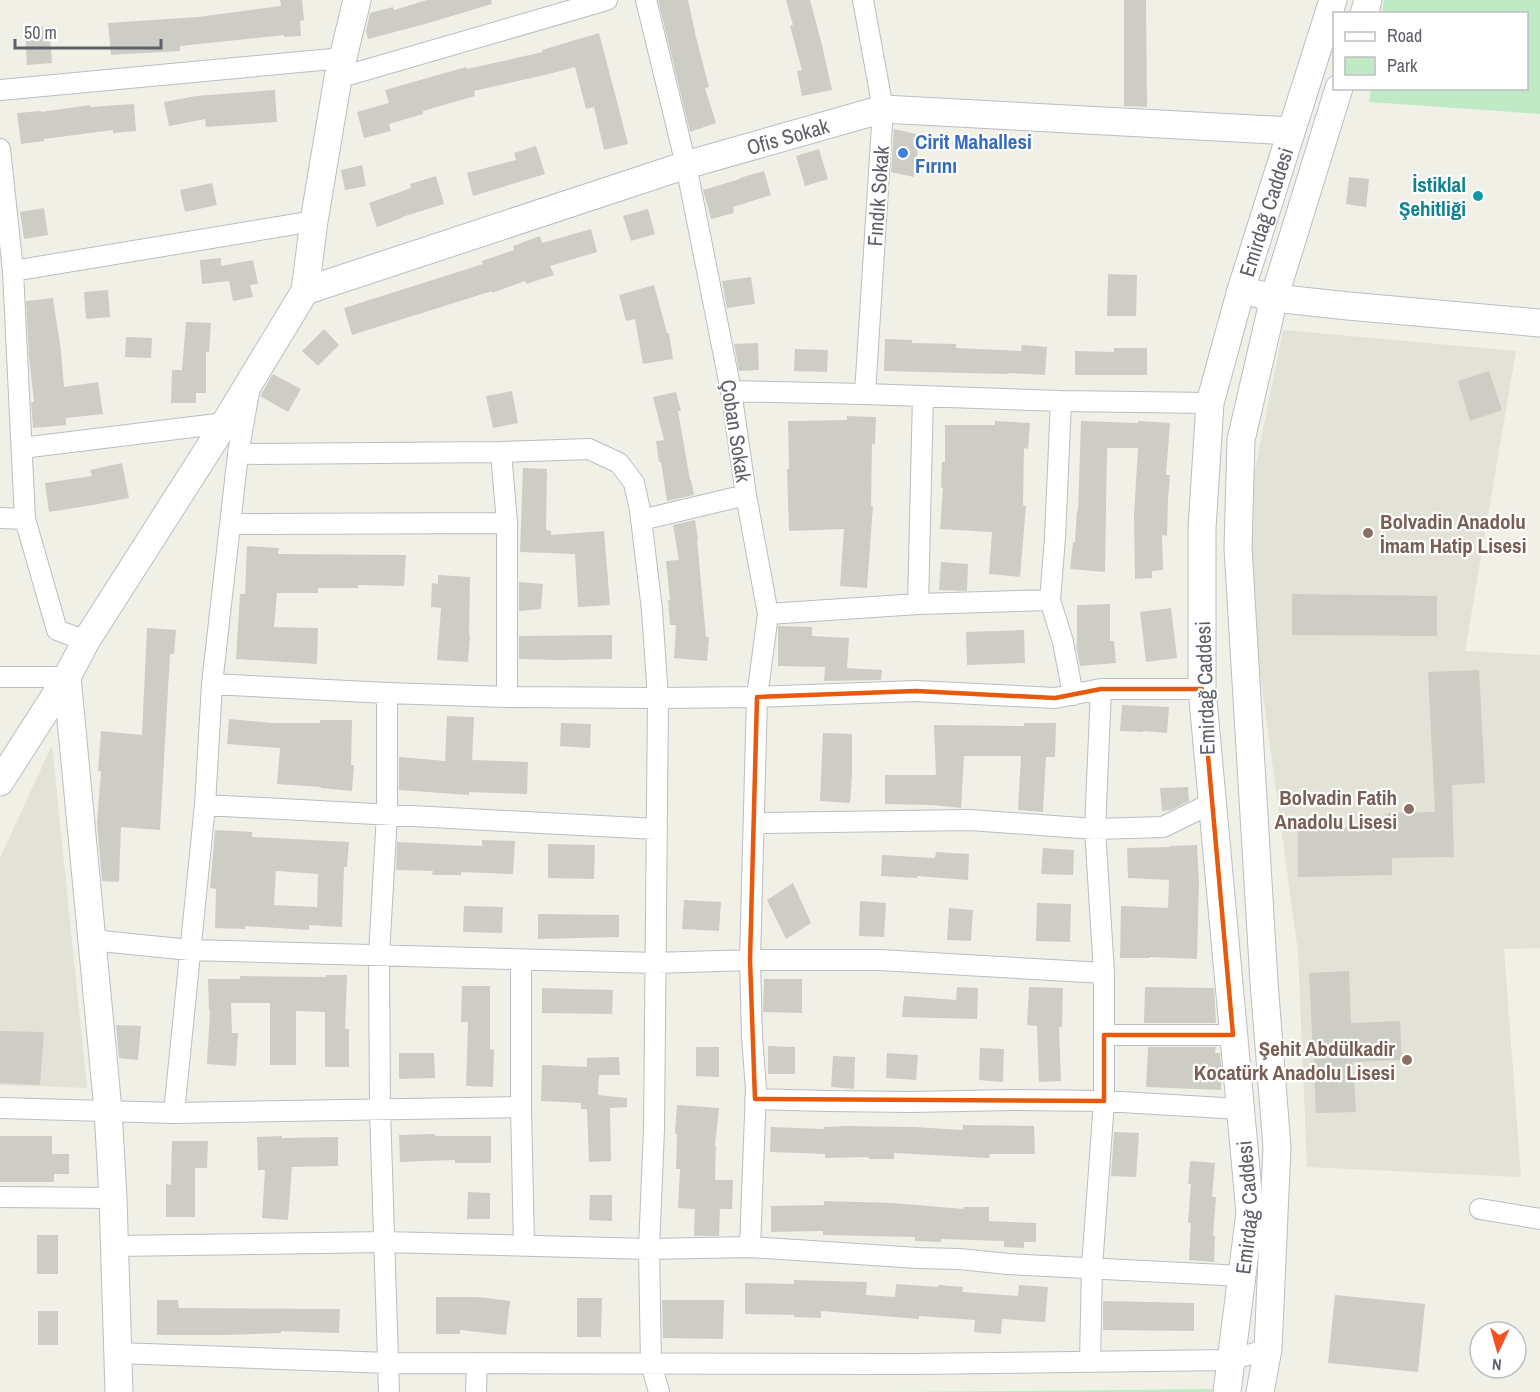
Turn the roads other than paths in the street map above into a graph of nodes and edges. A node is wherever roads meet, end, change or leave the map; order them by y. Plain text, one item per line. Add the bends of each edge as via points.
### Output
1 (357, 0) edge
2 (607, 0) edge
3 (646, 0) edge
4 (863, 0) edge
5 (1333, 0) edge
6 (340, 68) junction
7 (0, 90) edge
8 (1338, 90) edge
9 (883, 109) junction
10 (1292, 131) junction
11 (0, 149) edge
12 (686, 165) junction
13 (314, 221) junction
14 (13, 271) junction
15 (1241, 290) junction
16 (305, 291) junction
17 (1274, 298) junction
18 (7, 317) edge
19 (1540, 323) edge
20 (252, 378) junction
21 (731, 391) junction
22 (865, 394) junction
23 (923, 396) junction
24 (1061, 401) junction
25 (1210, 403) junction
26 (225, 423) junction
27 (22, 448) junction
28 (501, 452) junction
29 (238, 454) junction
30 (746, 495) junction
31 (0, 518) edge
32 (25, 519) junction
33 (641, 520) junction
34 (507, 523) junction
35 (231, 524) junction
36 (1050, 600) junction
37 (918, 604) junction
38 (768, 614) junction
39 (86, 641) junction
40 (0, 677) edge
41 (67, 677) junction
42 (212, 684) junction
43 (1101, 689) junction
44 (1202, 689) junction
45 (387, 693) junction
46 (1073, 695) junction
47 (507, 697) junction
48 (757, 697) junction
49 (658, 698) junction
50 (0, 782) edge
51 (1212, 803) junction
52 (205, 805) junction
53 (387, 814) junction
54 (754, 823) junction
55 (656, 829) junction
56 (1095, 829) junction
57 (91, 940) junction
58 (190, 950) junction
59 (379, 955) junction
60 (521, 960) junction
61 (750, 960) junction
62 (655, 963) junction
63 (1104, 973) junction
64 (1104, 1035) junction
65 (1233, 1035) junction
66 (755, 1099) junction
67 (1104, 1101) junction
68 (521, 1107) junction
69 (0, 1108) edge
70 (380, 1109) junction
71 (1240, 1109) junction
72 (108, 1110) junction
73 (174, 1113) junction
74 (0, 1197) edge
75 (113, 1198) junction
76 (1480, 1209) dead end
77 (1540, 1219) edge
78 (385, 1242) junction
79 (114, 1246) junction
80 (524, 1246) junction
81 (750, 1247) junction
82 (649, 1250) junction
83 (1092, 1268) junction
84 (1242, 1276) junction
85 (1268, 1349) junction
86 (118, 1353) junction
87 (1231, 1360) junction
88 (1090, 1362) junction
89 (388, 1363) junction
90 (477, 1363) junction
91 (651, 1364) junction
92 (119, 1392) edge
93 (389, 1392) edge
94 (476, 1392) edge
95 (659, 1392) edge
96 (1227, 1392) edge
97 (1260, 1392) edge

1 - 6 street
2 - 6 street
3 - 12 street, Çoban Sokak
4 - 9 street, Fındık Sokak
5 - 10 street, Emirdağ Caddesi
6 - 7 street
6 - 13 street
8 - 17 street, Emirdağ Caddesi
9 - 10 street, Ofis Sokak
9 - 12 street, Ofis Sokak
9 - 22 street, Fındık Sokak
10 - 15 street, Emirdağ Caddesi
11 - 14 street
12 - 16 street, Ofis Sokak
12 - 21 street, Çoban Sokak
13 - 14 street
13 - 16 street
14 - 18 street
15 - 17 street
15 - 25 street, Emirdağ Caddesi
16 - 20 street
17 - 19 street
17 - 85 street, Emirdağ Caddesi via 1241,440 1238,548 1277,1147
18 - 27 street
20 - 26 street
20 - 29 street
21 - 22 street
21 - 30 street, Çoban Sokak
22 - 23 street
23 - 24 street
23 - 37 street
24 - 25 street
24 - 36 street
25 - 44 street, Emirdağ Caddesi via 1202,528
26 - 27 street
26 - 39 street
27 - 32 street
28 - 29 street
28 - 33 street via 589,449 619,463 634,483
28 - 34 street
29 - 35 street
30 - 33 street
30 - 38 street, Çoban Sokak
31 - 32 street
32 - 39 street via 57,630
33 - 49 street
34 - 35 street
34 - 47 street
35 - 42 street
36 - 37 street
36 - 46 street
37 - 38 street
38 - 48 street, Çoban Sokak
39 - 41 street
40 - 41 street
41 - 50 street
41 - 57 street
42 - 45 street
42 - 52 street
43 - 44 street
43 - 46 street
43 - 56 street
44 - 51 street, Emirdağ Caddesi
45 - 47 street
45 - 53 street
46 - 48 street via 1055,698 916,691
47 - 49 street
48 - 49 street
48 - 54 street, Çoban Sokak
49 - 55 street
51 - 56 street via 1163,826
51 - 65 street, Emirdağ Caddesi
52 - 53 street
52 - 58 street
53 - 55 street
53 - 59 street
54 - 56 street via 970,820
54 - 61 street, Çoban Sokak
55 - 62 street
56 - 63 street
57 - 58 street
57 - 72 street
58 - 59 street
58 - 73 street
59 - 60 street
59 - 70 street
60 - 62 street
60 - 68 street
61 - 62 street
61 - 63 street via 879,960
61 - 66 street, Çoban Sokak
62 - 82 street
63 - 64 street
64 - 65 street
64 - 67 street
65 - 71 street, Emirdağ Caddesi
66 - 67 street
66 - 81 street, Çoban Sokak
67 - 71 street
67 - 83 street
68 - 70 street
68 - 80 street
69 - 72 street
70 - 73 street
70 - 78 street
71 - 84 street, Emirdağ Caddesi via 1250,1213
72 - 73 street
72 - 75 street
74 - 75 street
75 - 79 street
76 - 77 street
78 - 79 street
78 - 80 street
78 - 89 street
79 - 86 street
80 - 82 street
81 - 82 street
81 - 83 street
82 - 91 street
83 - 84 street
83 - 88 street
84 - 87 street, Emirdağ Caddesi
85 - 87 street
85 - 97 street, Emirdağ Caddesi
86 - 89 street
86 - 92 street
87 - 88 street
87 - 96 street, Emirdağ Caddesi
88 - 91 street
89 - 90 street
89 - 93 street
90 - 91 street
90 - 94 street
91 - 95 street

